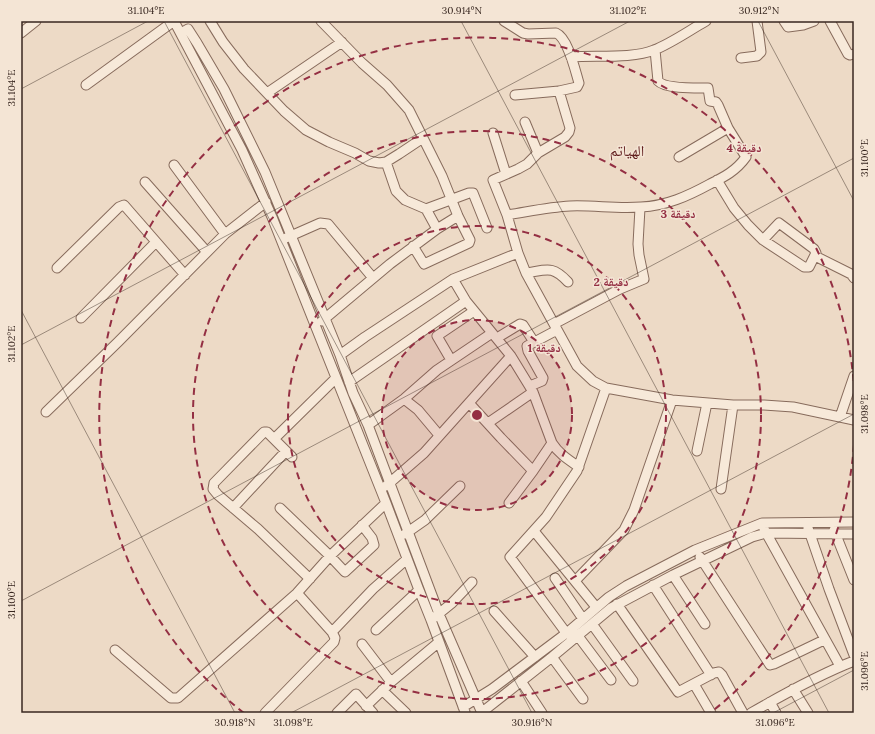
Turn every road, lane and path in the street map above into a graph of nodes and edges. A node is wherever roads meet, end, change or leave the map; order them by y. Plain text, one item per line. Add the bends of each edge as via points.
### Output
1 (36, 21) edge
2 (174, 21) edge
3 (210, 21) edge
4 (321, 21) edge
5 (706, 21) edge
6 (757, 21) edge
7 (784, 21) edge
8 (813, 21) edge
9 (830, 21) edge
10 (510, 23) edge
11 (21, 33) edge
12 (181, 33) junction
13 (342, 42) junction
14 (655, 50) junction
15 (854, 54) edge
16 (571, 57) junction
17 (740, 58) dead end
18 (86, 85) dead end
19 (558, 91) junction
20 (267, 93) junction
21 (515, 95) dead end
22 (524, 122) dead end
23 (728, 128) junction
24 (493, 133) dead end
25 (423, 138) junction
26 (538, 153) junction
27 (679, 157) dead end
28 (386, 162) junction
29 (174, 165) dead end
30 (506, 174) junction
31 (717, 180) junction
32 (145, 182) dead end
33 (452, 199) junction
34 (266, 202) junction
35 (640, 208) junction
36 (426, 209) junction
37 (458, 216) junction
38 (507, 216) junction
39 (488, 228) dead end
40 (437, 229) junction
41 (225, 234) junction
42 (291, 235) junction
43 (281, 240) junction
44 (763, 240) junction
45 (156, 242) junction
46 (413, 246) junction
47 (207, 252) junction
48 (518, 253) junction
49 (815, 256) junction
50 (57, 268) dead end
51 (526, 273) junction
52 (185, 275) junction
53 (373, 278) junction
54 (854, 278) edge
55 (452, 279) junction
56 (568, 282) dead end
57 (466, 301) junction
58 (474, 311) junction
59 (81, 318) dead end
60 (325, 319) junction
61 (316, 326) junction
62 (556, 327) junction
63 (494, 336) junction
64 (534, 342) junction
65 (340, 355) junction
66 (511, 356) junction
67 (451, 360) junction
68 (854, 376) edge
69 (336, 378) junction
70 (349, 382) junction
71 (606, 388) junction
72 (532, 389) junction
73 (404, 399) junction
74 (672, 400) junction
75 (469, 403) junction
76 (707, 403) junction
77 (733, 405) junction
78 (46, 412) dead end
79 (840, 417) junction
80 (854, 420) edge
81 (488, 423) junction
82 (368, 425) junction
83 (439, 436) junction
84 (274, 439) junction
85 (552, 444) junction
86 (697, 451) dead end
87 (579, 467) junction
88 (533, 471) junction
89 (390, 483) junction
90 (460, 486) dead end
91 (722, 490) dead end
92 (381, 491) junction
93 (386, 503) junction
94 (509, 503) dead end
95 (233, 508) junction
96 (280, 508) dead end
97 (806, 522) junction
98 (854, 522) edge
99 (762, 523) junction
100 (832, 523) junction
101 (362, 525) junction
102 (534, 531) junction
103 (408, 532) junction
104 (766, 533) junction
105 (809, 533) junction
106 (836, 534) junction
107 (854, 534) edge
108 (399, 538) junction
109 (695, 550) junction
110 (330, 556) junction
111 (407, 560) junction
112 (703, 560) junction
113 (673, 575) junction
114 (555, 578) dead end
115 (310, 579) junction
116 (854, 580) edge
117 (575, 581) junction
118 (472, 582) dead end
119 (653, 585) junction
120 (419, 590) junction
121 (297, 593) junction
122 (617, 604) junction
123 (596, 607) junction
124 (494, 611) dead end
125 (440, 614) junction
126 (583, 619) junction
127 (430, 620) junction
128 (592, 624) junction
129 (705, 624) dead end
130 (376, 630) dead end
131 (332, 632) junction
132 (567, 634) junction
133 (578, 636) junction
134 (824, 640) junction
135 (439, 642) junction
136 (362, 644) dead end
137 (115, 650) dead end
138 (854, 655) edge
139 (536, 657) junction
140 (552, 657) junction
141 (854, 661) edge
142 (840, 666) junction
143 (711, 675) junction
144 (611, 680) dead end
145 (521, 681) junction
146 (633, 681) dead end
147 (391, 682) junction
148 (694, 684) junction
149 (793, 689) junction
150 (382, 690) junction
151 (583, 699) dead end
152 (476, 700) junction
153 (770, 702) junction
154 (366, 706) junction
155 (464, 710) edge
156 (265, 713) edge
157 (336, 713) edge
158 (373, 713) edge
159 (406, 713) edge
160 (482, 713) edge
161 (542, 713) edge
162 (711, 713) edge
163 (743, 713) edge
164 (750, 713) edge
165 (776, 713) edge
166 (808, 713) edge

1 - 11 street
2 - 12 street
2 - 18 street
3 - 20 street via 235,58
4 - 13 street
5 - 14 street
6 - 17 street via 761,52 757,56
7 - 8 street via 788,26
9 - 15 street via 848,54
10 - 16 street via 528,34 559,34
12 - 34 street
12 - 42 street via 189,30 224,89 265,172
13 - 20 street
13 - 25 street via 399,98
14 - 16 street via 618,56
14 - 23 street via 660,84 708,88 710,101 718,105
16 - 19 street via 579,85
19 - 21 street
19 - 26 street via 570,128 569,132
20 - 28 street via 306,130 369,161
22 - 26 street
23 - 27 street
23 - 31 street via 746,157 735,170
24 - 30 street
25 - 28 street
25 - 33 street
26 - 30 street via 527,164
28 - 36 street via 400,196
29 - 41 street
30 - 38 street via 493,180
31 - 35 street via 684,197
31 - 44 street via 734,208
32 - 47 street
33 - 36 street
33 - 37 street
33 - 39 street via 473,193
34 - 41 street
34 - 43 street
35 - 38 street via 570,206
35 - 62 street via 638,250 644,279 620,289
36 - 40 street
37 - 40 street
37 - 46 street via 469,243 424,264
38 - 48 street
40 - 46 street
41 - 47 street
42 - 43 street
42 - 53 street via 320,223 328,224
42 - 60 street
43 - 61 street
44 - 49 street via 804,267 808,267
44 - 49 street via 779,223 815,250
45 - 50 street via 122,205
45 - 52 street
45 - 59 street
46 - 53 street
47 - 52 street
48 - 51 street
48 - 55 street
49 - 54 street via 851,274
51 - 56 street via 553,270
51 - 62 street
52 - 78 street
53 - 60 street
55 - 57 street
55 - 65 street
57 - 58 street
57 - 70 street
58 - 63 street
58 - 67 street via 437,336
60 - 61 street
60 - 65 street
61 - 69 street
62 - 64 street
62 - 71 street via 577,366 593,381
63 - 64 street via 520,324
63 - 66 street
63 - 67 street
64 - 72 street via 527,346 527,349 544,378
65 - 70 street
66 - 72 street
66 - 75 street
67 - 73 street
68 - 79 street
69 - 84 street
69 - 92 street
70 - 82 street
71 - 74 street
71 - 87 street
72 - 81 street
72 - 85 street
73 - 82 street
73 - 83 street via 418,410
74 - 76 street
74 - 117 street via 630,519 624,530
75 - 81 street
75 - 83 street
76 - 77 street
76 - 86 street
77 - 79 street via 792,407
77 - 91 street
79 - 80 street
81 - 88 street
82 - 89 street
83 - 89 street
84 - 95 street via 289,454
84 - 95 street via 264,432 214,483 214,491
85 - 87 street via 563,456
85 - 88 street
87 - 102 street
88 - 94 street
89 - 92 street
89 - 103 street
90 - 103 street
92 - 93 street
93 - 101 street
93 - 108 street
95 - 115 street
96 - 110 street
97 - 99 street
97 - 100 street
97 - 105 street
98 - 100 street
99 - 104 street
99 - 109 street
100 - 106 street
101 - 110 street
101 - 110 street via 374,540 373,548 345,572
102 - 117 street
102 - 132 street via 510,557
103 - 108 street
103 - 125 street
104 - 105 street
104 - 112 street
104 - 134 street
105 - 106 street
105 - 138 street
106 - 107 street
106 - 116 street
108 - 111 street
109 - 112 street
109 - 123 street via 626,586
110 - 115 street
111 - 120 street
111 - 131 street via 372,590
112 - 113 street
112 - 134 street via 770,665
113 - 119 street
113 - 129 street
114 - 126 street
115 - 121 street
117 - 123 street
118 - 125 street
119 - 122 street
119 - 143 street
120 - 127 street
120 - 130 street
121 - 131 street
121 - 137 street via 178,698 171,698
122 - 128 street
122 - 148 street via 678,692
123 - 126 street
124 - 139 street
125 - 127 street
125 - 152 street
126 - 132 street
127 - 135 street
128 - 133 street
128 - 146 street
131 - 156 street via 334,642
132 - 139 street
133 - 140 street
133 - 144 street
134 - 142 street
135 - 147 street
135 - 155 street
136 - 147 street
139 - 152 street
140 - 145 street
140 - 151 street
141 - 142 street
142 - 149 street
143 - 148 street
143 - 163 street via 717,672 722,675
145 - 160 street
145 - 161 street
147 - 150 street
148 - 162 street
149 - 153 street
149 - 166 street
150 - 154 street
150 - 159 street
152 - 155 street
152 - 160 street
153 - 164 street
153 - 165 street
154 - 157 street via 356,694
154 - 158 street

